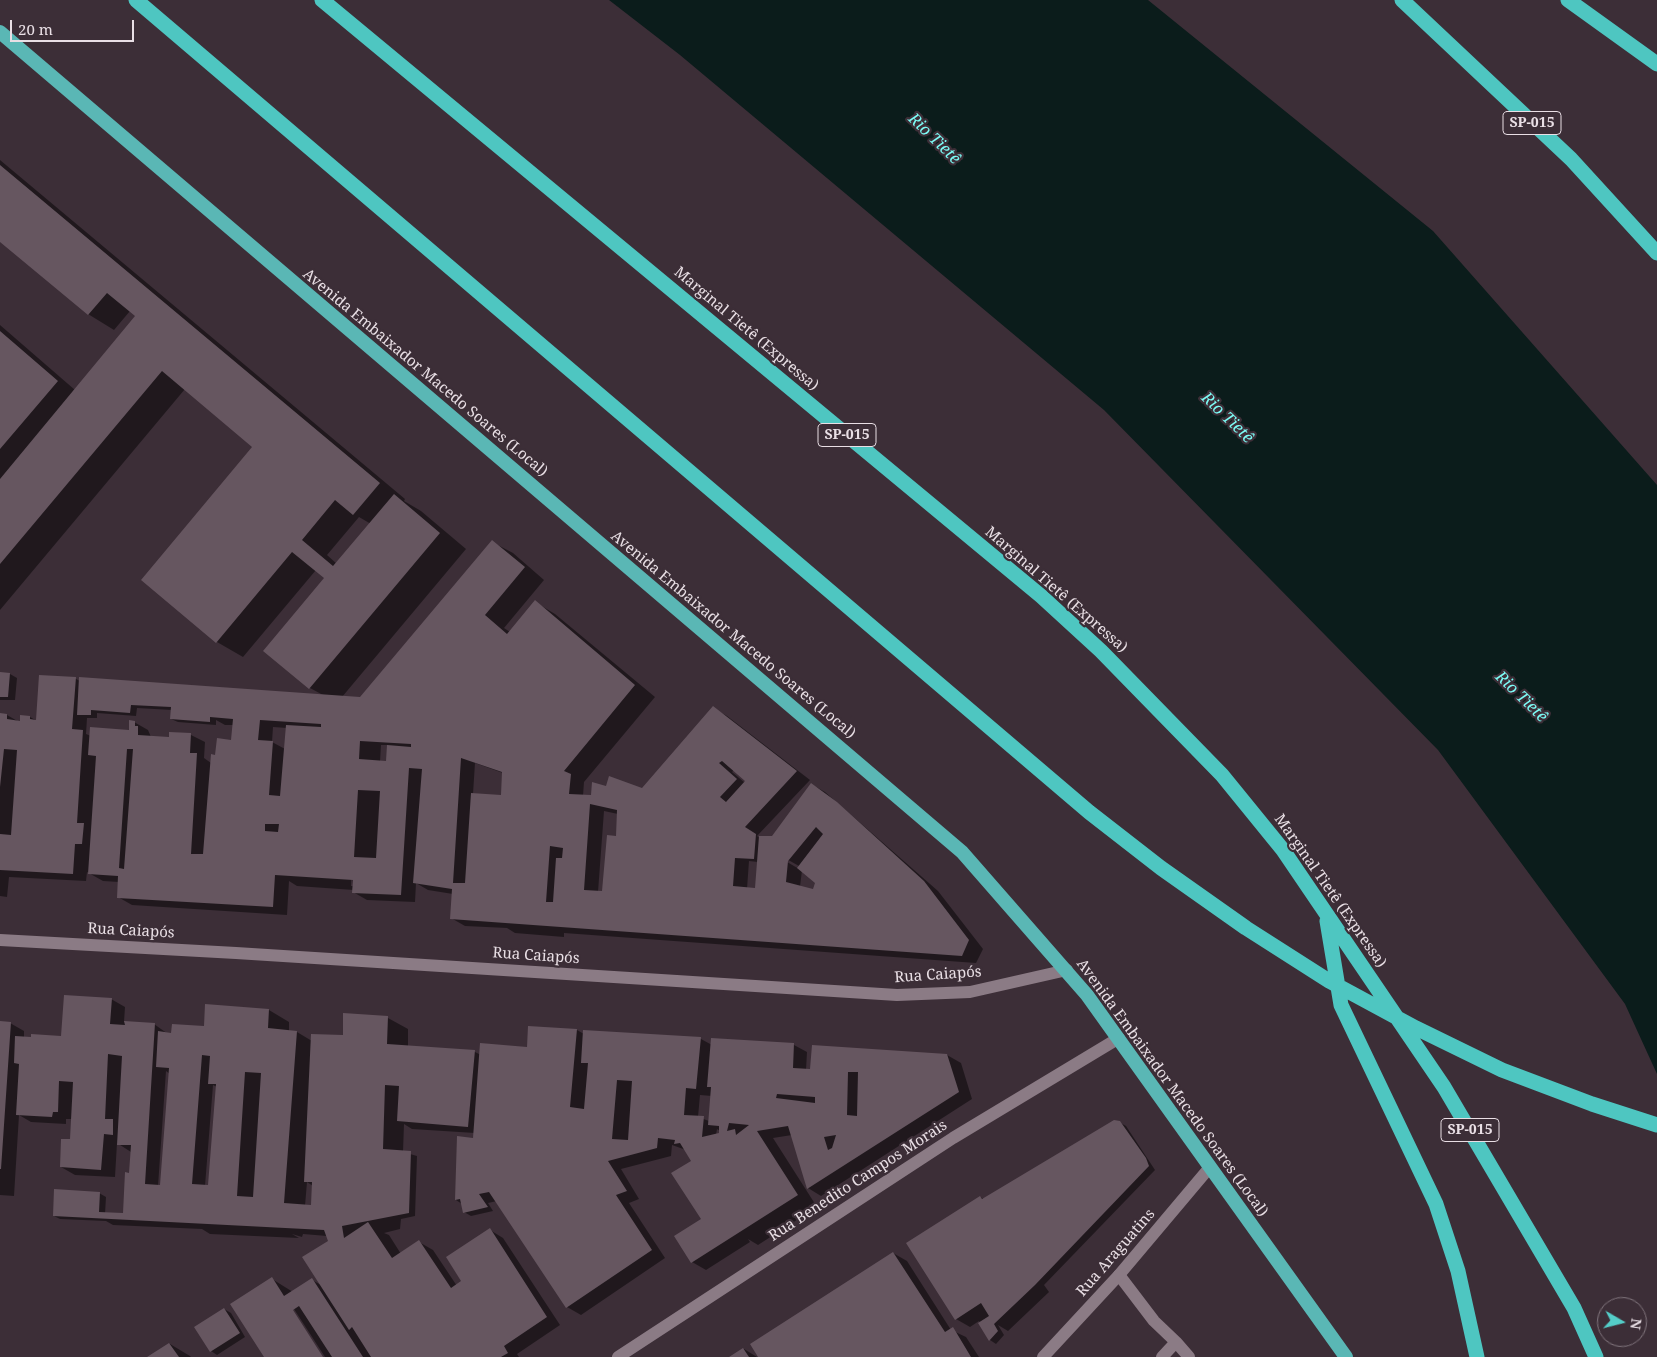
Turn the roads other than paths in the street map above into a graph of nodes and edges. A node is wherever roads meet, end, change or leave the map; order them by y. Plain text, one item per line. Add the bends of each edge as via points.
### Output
1 (136, 0) edge
2 (322, 0) edge
3 (1402, 0) edge
4 (1568, 0) edge
5 (0, 32) edge
6 (1657, 64) edge
7 (1657, 252) edge
8 (1326, 914) junction
9 (0, 940) edge
10 (1067, 970) junction
11 (1119, 1038) junction
12 (1657, 1125) edge
13 (1210, 1167) junction
14 (1120, 1275) junction
15 (1176, 1342) junction
16 (618, 1357) edge
17 (1043, 1357) edge
18 (1162, 1357) edge
19 (1189, 1357) edge
20 (1346, 1357) edge
21 (1477, 1357) edge
22 (1596, 1357) edge

1 - 12 highway via 1089,812 1161,868 1320,976 1416,1028 1502,1070
2 - 8 highway, Marginal Tietê (Expressa) / SP-015 via 1081,632 1222,774 1283,850
3 - 7 highway, SP-015 via 1571,159
4 - 6 highway
5 - 10 highway, Avenida Embaixador Macedo Soares (Local) via 954,846
8 - 21 highway via 1341,1005 1436,1204 1458,1271
8 - 22 highway, Marginal Tietê (Expressa) / SP-015 via 1444,1087 1574,1308
9 - 10 street, Rua Caiapós via 897,995 970,992
10 - 11 highway, Avenida Embaixador Macedo Soares (Local)
11 - 13 highway, Avenida Embaixador Macedo Soares (Local)
11 - 16 street, Rua Benedito Campos Morais via 954,1138
13 - 14 street, Rua Araguatins
13 - 20 highway, Avenida Embaixador Macedo Soares (Local)
14 - 15 street via 1154,1321
14 - 17 street, Rua Araguatins
15 - 18 street
15 - 19 street

